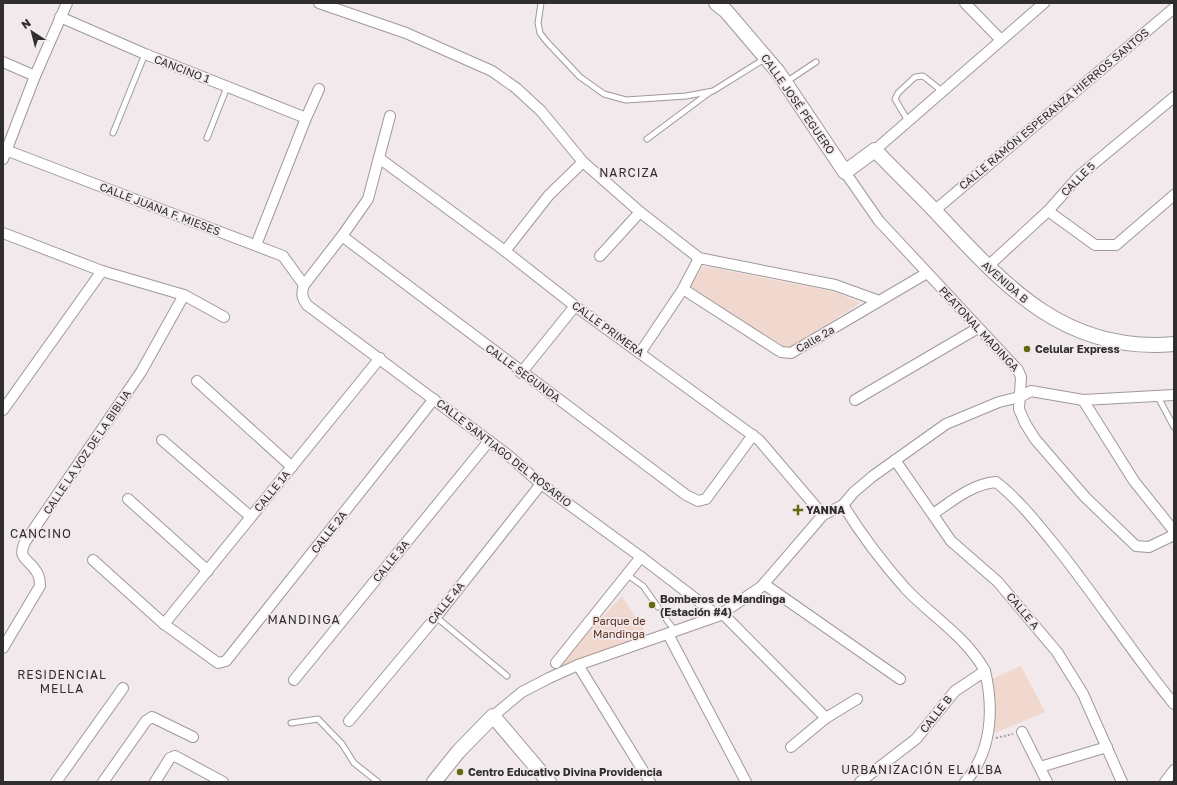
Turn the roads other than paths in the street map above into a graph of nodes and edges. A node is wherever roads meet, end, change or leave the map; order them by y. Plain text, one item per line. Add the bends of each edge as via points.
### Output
1 (67, 3) edge
2 (541, 3) edge
3 (964, 3) edge
4 (1044, 3) edge
5 (322, 4) edge
6 (725, 6) edge
7 (1174, 8) edge
8 (60, 17) junction
9 (1001, 40) junction
10 (145, 54) junction
11 (766, 58) junction
12 (3, 62) edge
13 (816, 62) dead end
14 (35, 76) junction
15 (785, 83) junction
16 (227, 87) junction
17 (319, 89) dead end
18 (713, 91) junction
19 (942, 91) junction
20 (1174, 97) edge
21 (390, 116) dead end
22 (306, 118) junction
23 (908, 121) junction
24 (113, 133) dead end
25 (207, 138) dead end
26 (647, 139) dead end
27 (875, 150) junction
28 (4, 153) edge
29 (379, 158) junction
30 (583, 162) junction
31 (845, 172) junction
32 (1174, 195) edge
33 (934, 211) junction
34 (1048, 211) junction
35 (640, 212) junction
36 (3, 234) edge
37 (342, 236) junction
38 (256, 245) junction
39 (505, 251) junction
40 (600, 256) dead end
41 (699, 258) junction
42 (987, 267) junction
43 (102, 271) junction
44 (927, 273) junction
45 (304, 285) junction
46 (683, 289) junction
47 (184, 295) junction
48 (879, 301) junction
49 (575, 306) junction
50 (224, 317) dead end
51 (978, 328) junction
52 (1174, 344) edge
53 (640, 353) junction
54 (380, 358) junction
55 (521, 373) junction
56 (197, 381) dead end
57 (1174, 395) edge
58 (1020, 397) junction
59 (1158, 397) junction
60 (434, 399) junction
61 (855, 400) dead end
62 (1083, 400) junction
63 (3, 410) edge
64 (1174, 427) edge
65 (753, 435) junction
66 (162, 440) dead end
67 (489, 441) junction
68 (895, 460) junction
69 (292, 467) junction
70 (541, 484) junction
71 (128, 499) dead end
72 (843, 505) junction
73 (932, 514) junction
74 (823, 515) junction
75 (251, 517) junction
76 (1174, 531) edge
77 (1174, 535) edge
78 (641, 557) junction
79 (93, 560) dead end
80 (208, 571) junction
81 (626, 574) junction
82 (764, 584) junction
83 (658, 607) dead end
84 (720, 615) junction
85 (436, 617) junction
86 (666, 618) dead end
87 (164, 624) junction
88 (672, 633) junction
89 (3, 648) edge
90 (556, 663) dead end
91 (578, 665) junction
92 (985, 671) junction
93 (507, 676) dead end
94 (900, 679) dead end
95 (294, 680) dead end
96 (123, 688) dead end
97 (857, 699) dead end
98 (1174, 704) edge
99 (493, 716) junction
100 (826, 718) junction
101 (349, 721) dead end
102 (291, 723) dead end
103 (1022, 732) road end
104 (193, 737) dead end
105 (791, 747) dead end
106 (1107, 747) junction
107 (1040, 768) junction
108 (1174, 770) edge
109 (970, 780) edge
110 (56, 782) edge
111 (103, 782) edge
112 (155, 782) edge
113 (223, 782) edge
114 (378, 782) edge
115 (434, 782) edge
116 (549, 782) edge
117 (650, 782) edge
118 (746, 782) edge
119 (860, 782) edge
120 (1047, 782) edge
121 (1122, 782) edge
122 (1165, 782) edge

1 - 8 street
2 - 18 lane via 538,23 540,33 580,77 604,94 626,100 686,96
3 - 9 street
4 - 9 street
5 - 30 street via 406,33 492,71 516,88 540,111
6 - 11 main road, CALLE JOSÉ PEGUERO
7 - 33 street, CALLE RAMÓN ESPERANZA HIERROS SANTOS
8 - 10 street, CANCINO 1
8 - 14 street
9 - 19 street
10 - 16 street, CANCINO 1
10 - 24 lane
11 - 15 main road, CALLE JOSÉ PEGUERO
11 - 18 lane
12 - 14 street
13 - 15 lane
14 - 28 street
15 - 31 main road, CALLE JOSÉ PEGUERO
16 - 22 street, CANCINO 1
16 - 25 lane
17 - 22 street
18 - 26 lane
19 - 23 street
19 - 23 lane via 923,76 915,77 898,93 896,99
20 - 34 street, CALLE 5 via 1079,176
21 - 29 street
22 - 38 street
23 - 27 street
27 - 31 main road
27 - 33 main road, AVENIDA B
28 - 38 street, CALLE JUANA F. MIESES
29 - 37 street via 368,199
29 - 39 street, CALLE PRIMERA
30 - 35 street
30 - 39 street via 549,195
31 - 44 street, PEATONAL MADINGA via 879,221
32 - 34 street via 1116,245 1095,245
33 - 42 main road, AVENIDA B
34 - 42 street, CALLE 5
35 - 40 street
35 - 41 street
36 - 43 street
37 - 45 street
37 - 55 street, CALLE SEGUNDA
38 - 45 street, CALLE JUANA F. MIESES via 283,256
39 - 49 street, CALLE PRIMERA
41 - 46 street
41 - 48 street via 835,285
42 - 52 main road, AVENIDA B via 1044,314 1083,332 1124,343
43 - 47 street
43 - 63 street
44 - 48 street, Calle 2ª
44 - 51 street, PEATONAL MADINGA
45 - 54 street, CALLE SANTIAGO DEL ROSARIO via 303,299 307,305
46 - 48 street, Calle 2ª via 785,353 796,352
46 - 53 street
47 - 50 street
47 - 89 street, CALLE LA VOZ DE LA BIBLIA via 141,372 25,542 21,550 23,558 36,571 40,586
49 - 53 street, CALLE PRIMERA
49 - 55 street
51 - 58 street, PEATONAL MADINGA via 1018,370 1021,377
51 - 61 street
53 - 65 street, CALLE PRIMERA
54 - 60 street, CALLE SANTIAGO DEL ROSARIO
54 - 69 street, CALLE 1A
55 - 65 street, CALLE SEGUNDA via 686,495 698,501 706,499
56 - 69 street
57 - 59 street
58 - 62 street via 1031,391
58 - 68 street via 999,402 946,424
58 - 77 street, PEATONAL MADINGA via 1019,409 1035,439 1085,497 1136,546 1149,546
59 - 62 street
59 - 64 lane
60 - 67 street, CALLE SANTIAGO DEL ROSARIO
60 - 87 street, CALLE 2A via 226,661 218,663
62 - 76 street via 1134,481
65 - 74 street, CALLE PRIMERA
66 - 75 street
67 - 70 street, CALLE SANTIAGO DEL ROSARIO
67 - 95 street, CALLE 3A
68 - 72 street via 868,480
68 - 73 street, CALLE A
69 - 75 street, CALLE 1A
70 - 78 street, CALLE SANTIAGO DEL ROSARIO
70 - 85 street, CALLE 4A
71 - 80 street
72 - 74 street
72 - 92 street via 862,536 906,589 939,617 970,650
73 - 98 street via 969,490 984,483 996,482 1036,522 1084,581
73 - 106 street, CALLE A via 951,541 998,582 1057,652 1083,694
74 - 82 street
75 - 80 street, CALLE 1A
78 - 81 street
78 - 84 street, CALLE SANTIAGO DEL ROSARIO
79 - 87 street
80 - 87 street, CALLE 1A
81 - 83 lane via 644,586
81 - 90 street
82 - 84 street
82 - 94 street
84 - 88 street
84 - 100 street, CALLE SANTIAGO DEL ROSARIO
85 - 93 lane
85 - 101 street, CALLE 4A
86 - 88 lane
88 - 91 street
88 - 118 street
91 - 99 street via 522,692
91 - 117 street
92 - 109 street via 989,690 988,740
92 - 119 street, CALLE B via 955,691 916,739
96 - 110 street
97 - 100 street
99 - 115 main road via 458,752
99 - 116 main road
100 - 105 street
102 - 114 lane via 318,719 342,744 354,763
103 - 107 street
104 - 111 street via 152,717 146,721
106 - 107 street
106 - 121 street, CALLE A
107 - 120 street
108 - 122 street
112 - 113 street via 170,758 175,756

